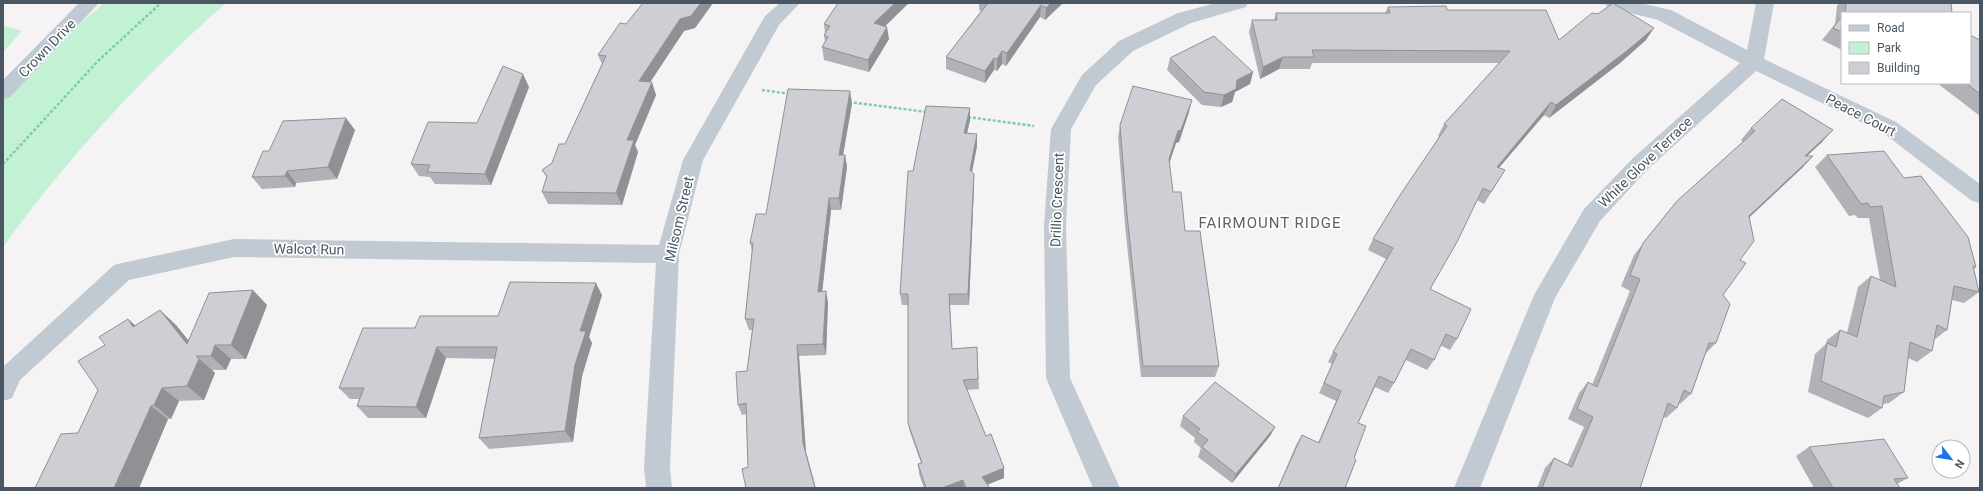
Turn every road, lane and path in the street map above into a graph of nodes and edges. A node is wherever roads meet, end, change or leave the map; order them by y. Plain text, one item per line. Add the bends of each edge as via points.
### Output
1 (90, 3) edge
2 (161, 3) edge
3 (791, 3) edge
4 (1239, 3) edge
5 (1614, 3) edge
6 (1765, 3) edge
7 (1754, 62) junction
8 (735, 87) junction
9 (3, 92) edge
10 (797, 95) edge
11 (843, 101) edge
12 (929, 112) edge
13 (967, 117) edge
14 (1060, 129) junction
15 (3, 164) edge
16 (1980, 195) edge
17 (668, 254) junction
18 (3, 390) edge
19 (658, 488) edge
20 (1107, 488) edge
21 (1467, 488) edge

1 - 9 street, Crown Drive
2 - 15 path via 132,26
3 - 8 street, Milsom Street via 772,21
4 - 14 street, Drillio Crescent via 1185,18 1126,46 1089,80
5 - 7 street via 1664,15
6 - 7 street
7 - 16 street, Peace Court via 1889,127
7 - 21 street, White Glove Terrace via 1639,165 1592,215 1545,295
8 - 10 path
8 - 17 street, Milsom Street via 693,160
11 - 12 path
13 - 14 path
14 - 20 street, Drillio Crescent via 1054,225 1058,378
17 - 18 street, Walcot Run via 234,248 122,272 12,373
17 - 19 street, Milsom Street

